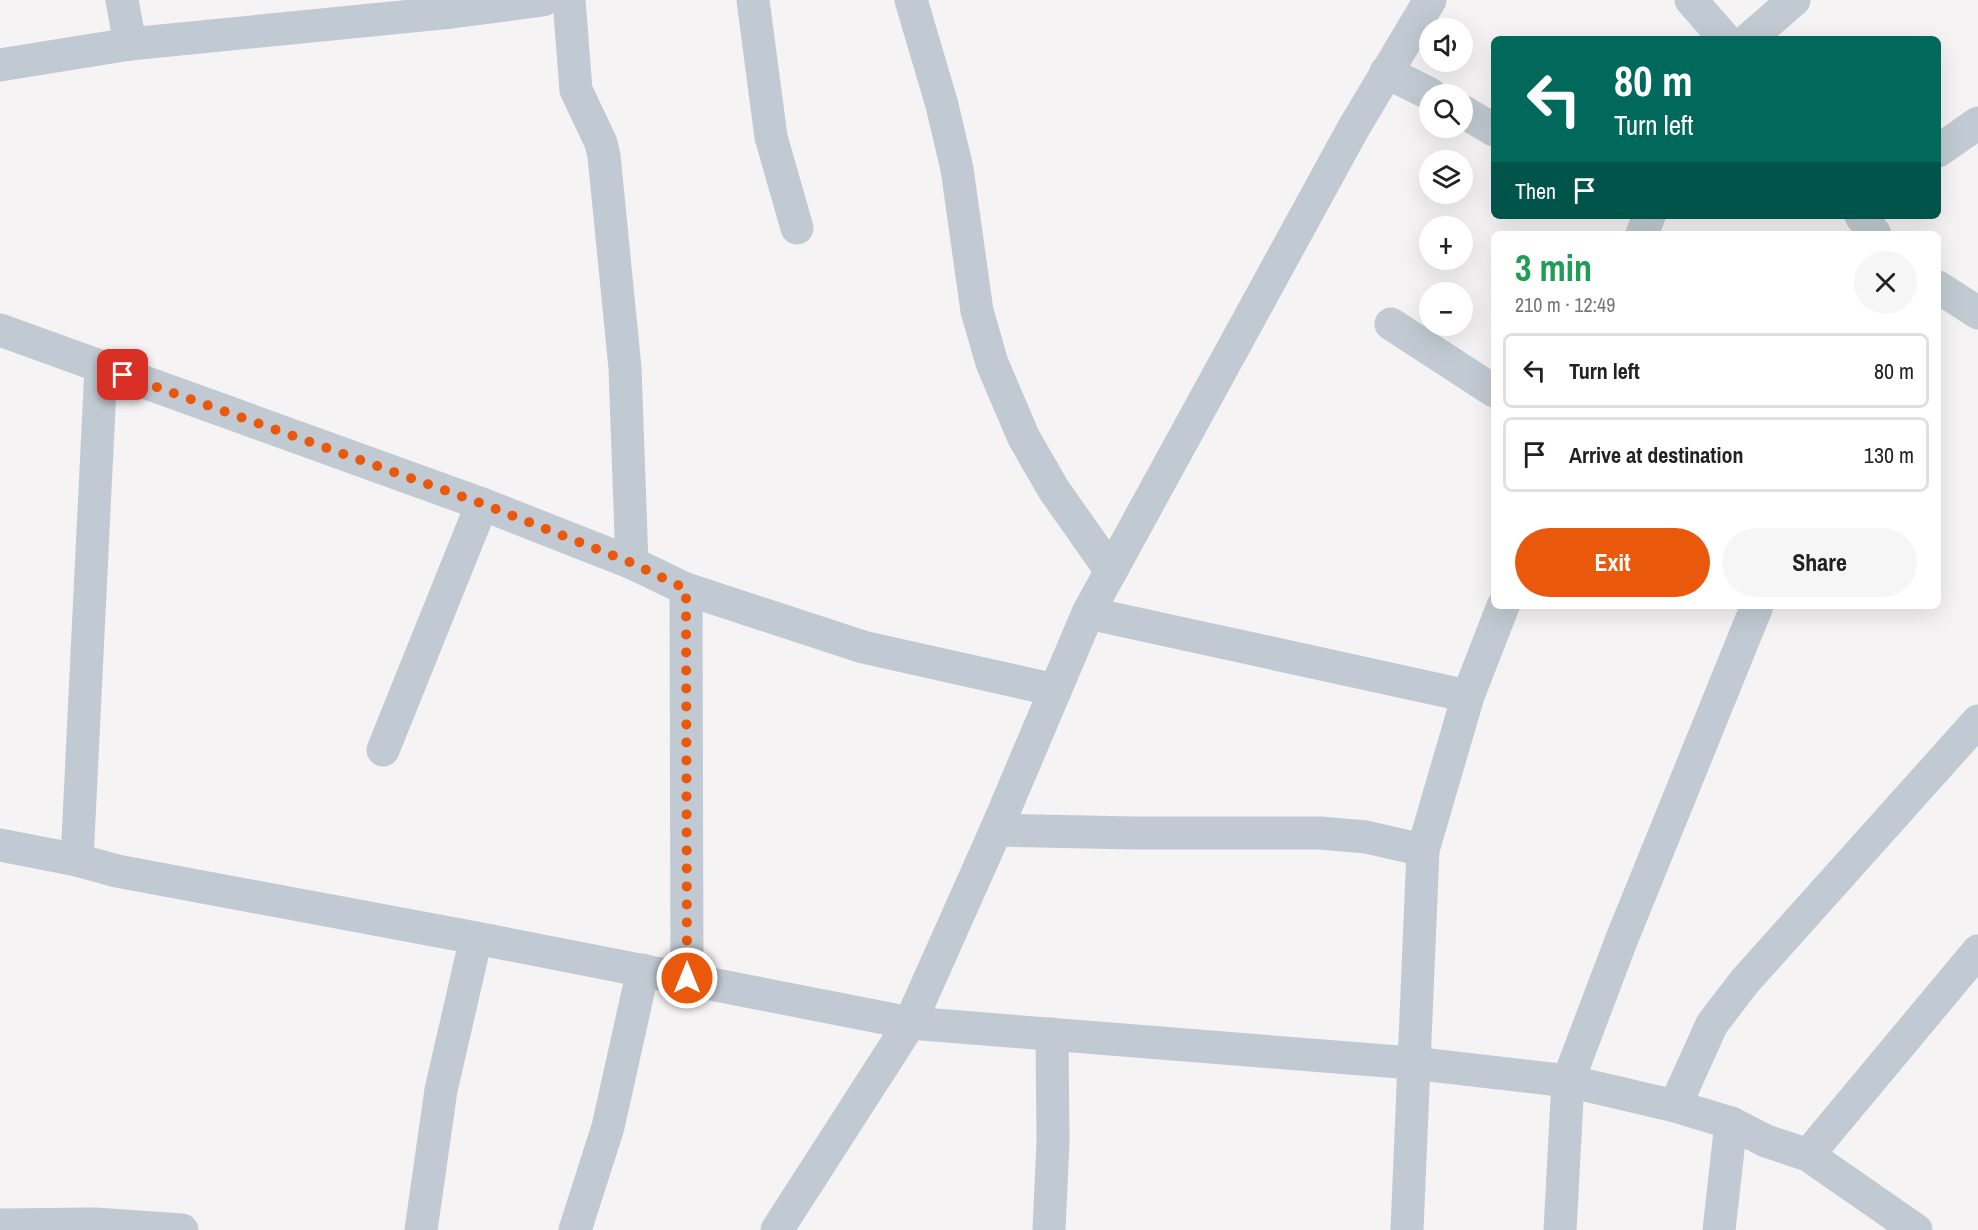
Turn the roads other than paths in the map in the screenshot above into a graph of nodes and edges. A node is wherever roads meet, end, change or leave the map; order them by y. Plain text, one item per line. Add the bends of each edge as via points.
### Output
1 (122, 0) edge
2 (543, 0) edge
3 (569, 0) edge
4 (753, 0) edge
5 (911, 0) edge
6 (1430, 0) edge
7 (1691, 0) edge
8 (1794, 0) edge
9 (449, 6) edge
10 (1722, 36) edge
11 (1752, 36) edge
12 (130, 44) junction
13 (0, 65) edge
14 (1386, 72) junction
15 (1419, 88) edge
16 (1473, 118) edge
17 (1978, 123) edge
18 (1491, 128) edge
19 (1941, 149) edge
20 (797, 228) dead end
21 (1941, 289) edge
22 (1978, 313) edge
23 (1391, 324) dead end
24 (0, 330) edge
25 (100, 367) junction
26 (1491, 389) edge
27 (483, 504) junction
28 (632, 563) junction
29 (1111, 571) junction
30 (686, 589) junction
31 (1502, 609) edge
32 (1756, 609) edge
33 (1088, 613) junction
34 (1055, 690) junction
35 (1468, 696) junction
36 (1978, 721) edge
37 (384, 750) dead end
38 (996, 830) junction
39 (0, 845) edge
40 (1423, 850) junction
41 (76, 860) junction
42 (476, 938) junction
43 (1978, 951) edge
44 (643, 970) junction
45 (687, 978) junction
46 (910, 1023) junction
47 (1052, 1034) junction
48 (1412, 1063) junction
49 (1568, 1081) junction
50 (1675, 1106) junction
51 (1731, 1123) junction
52 (1808, 1155) junction
53 (0, 1225) edge
54 (95, 1227) edge
55 (182, 1230) edge
56 (420, 1230) edge
57 (575, 1230) edge
58 (777, 1230) edge
59 (1049, 1230) edge
60 (1407, 1230) edge
61 (1560, 1230) edge
62 (1719, 1230) edge
63 (1916, 1230) edge

1 - 12 street
2 - 9 street
3 - 28 street via 576,90 604,156 625,368
4 - 20 street via 771,137
5 - 29 street via 957,169 977,312 992,363 1024,438 1054,490
6 - 14 street
7 - 10 street
8 - 11 street
9 - 12 street
12 - 13 street
14 - 15 street
14 - 29 street
16 - 18 street
17 - 19 street
21 - 22 street
23 - 26 street
24 - 25 street
25 - 27 street
25 - 41 street
27 - 28 street
27 - 37 street
28 - 30 street
29 - 33 street
30 - 34 street via 862,647
30 - 45 street
31 - 35 street
32 - 49 street
33 - 34 street
33 - 35 street
34 - 38 street
35 - 40 street
36 - 50 street via 1738,990 1712,1024
38 - 40 street via 1320,833 1366,837
38 - 46 street
39 - 41 street
40 - 48 street
41 - 42 street
42 - 44 street
42 - 56 street via 441,1090
43 - 52 street
44 - 45 street
44 - 57 street via 608,1127
45 - 46 street
46 - 47 street
46 - 58 street
47 - 48 street
47 - 59 street
48 - 49 street
48 - 60 street
49 - 50 street
49 - 61 street
50 - 51 street
51 - 52 street via 1766,1141
51 - 62 street
52 - 63 street
53 - 54 street
54 - 55 street

